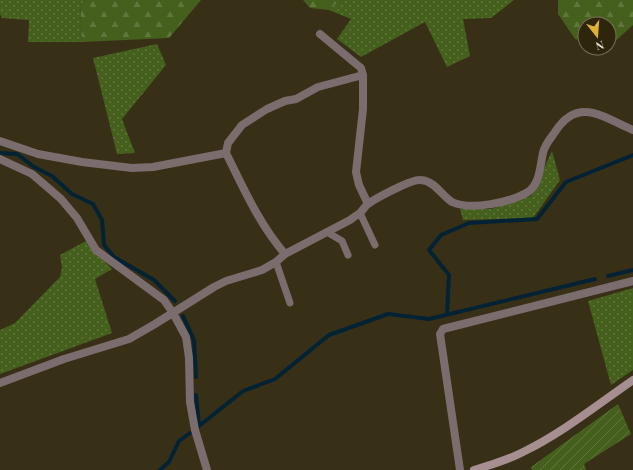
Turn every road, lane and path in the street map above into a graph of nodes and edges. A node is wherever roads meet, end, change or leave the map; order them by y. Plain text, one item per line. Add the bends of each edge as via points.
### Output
1 (320, 34) dead end
2 (363, 74) junction
3 (633, 130) edge
4 (0, 141) edge
5 (226, 153) junction
6 (0, 159) edge
7 (368, 204) junction
8 (360, 213) junction
9 (327, 232) junction
10 (375, 245) dead end
11 (285, 254) junction
12 (348, 255) dead end
13 (276, 262) junction
14 (633, 281) edge
15 (290, 303) dead end
16 (173, 313) junction
17 (633, 380) edge
18 (0, 383) edge
19 (207, 470) edge
20 (460, 470) edge
21 (474, 470) edge

1 - 2 street via 361,68
2 - 5 street via 318,87 296,99 266,109 242,125 228,143
2 - 7 street via 363,109 356,172
3 - 7 street via 592,112 576,113 559,125 544,149 537,183 529,192 488,205 468,207 452,202 421,179
4 - 5 street via 38,154 132,168 154,167
5 - 11 street via 249,199
6 - 16 street via 32,174 46,186 77,218 96,250 164,300
7 - 8 street
8 - 9 street
8 - 10 lane
9 - 11 street
9 - 12 lane via 342,241
11 - 13 street
13 - 15 lane
13 - 16 street via 262,270 214,287
14 - 20 street via 443,329 440,334
16 - 18 street via 129,339 64,359
16 - 19 street via 186,337 190,402
17 - 21 street via 555,435 523,452

